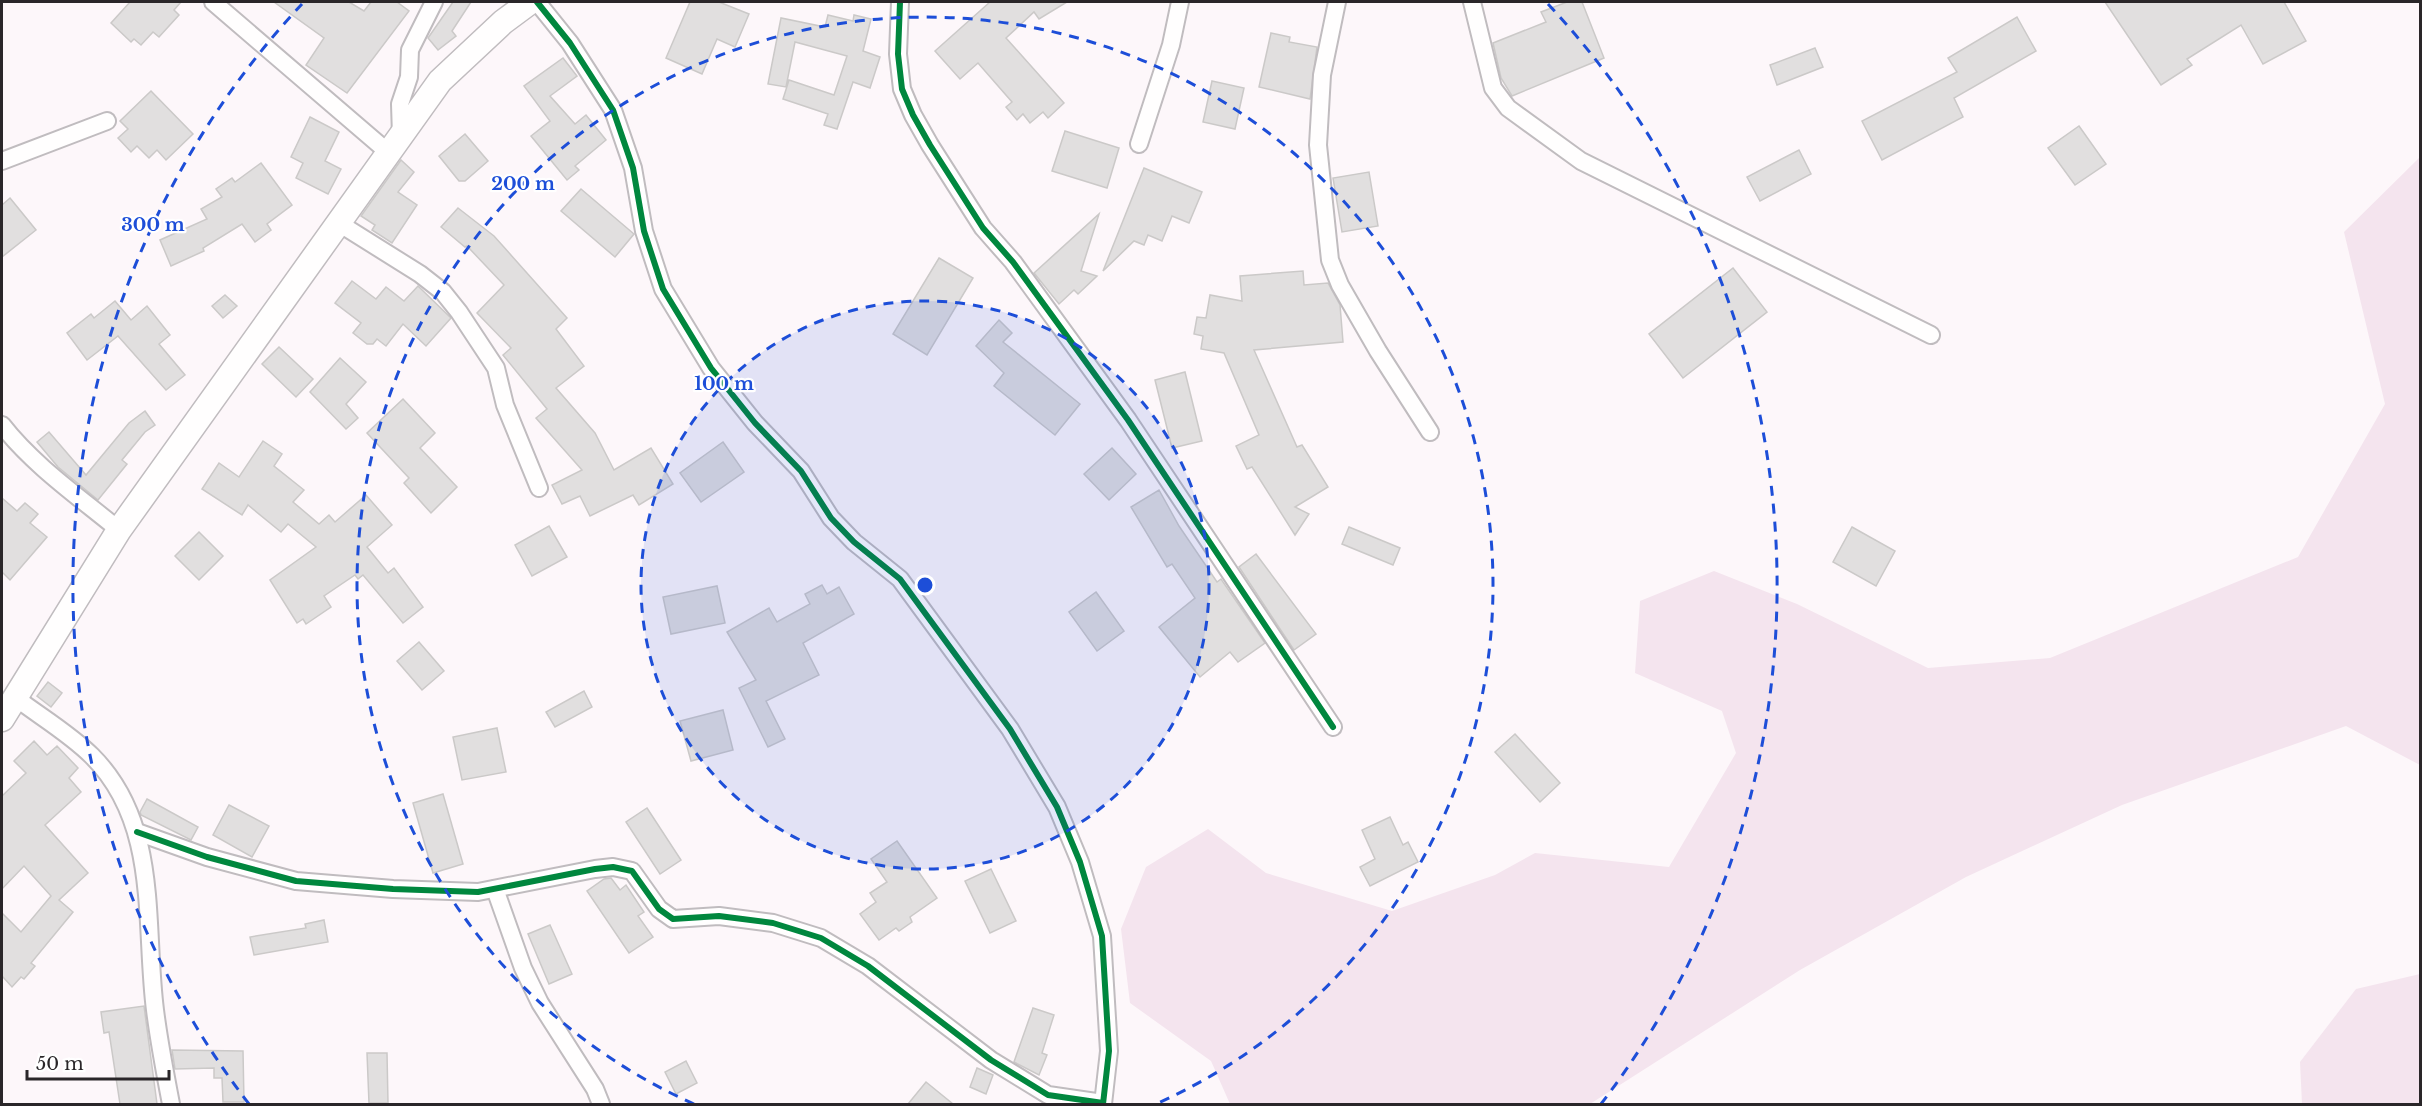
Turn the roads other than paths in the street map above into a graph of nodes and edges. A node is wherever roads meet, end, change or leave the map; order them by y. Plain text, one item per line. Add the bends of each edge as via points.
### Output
1 (213, 2) edge
2 (434, 2) edge
3 (530, 2) edge
4 (537, 2) edge
5 (900, 2) edge
6 (1180, 2) edge
7 (1337, 2) edge
8 (1473, 2) edge
9 (107, 121) dead end
10 (395, 144) junction
11 (1139, 144) dead end
12 (2, 161) edge
13 (337, 222) junction
14 (1931, 335) dead end
15 (2, 425) edge
16 (1430, 432) dead end
17 (539, 488) dead end
18 (119, 530) junction
19 (16, 698) junction
20 (2, 719) edge
21 (1333, 727) dead end
22 (137, 832) junction
23 (495, 888) junction
24 (171, 1104) edge
25 (601, 1104) edge
26 (1103, 1104) edge

1 - 10 street
2 - 10 street via 410,50 409,77 400,104
3 - 10 main road via 440,81
4 - 26 street via 570,43 613,110 633,168 644,231 663,289 711,368 801,471 831,518 900,579 1010,729 1057,807 1080,862 1102,936 1109,1051
5 - 21 street via 898,54 902,89 930,145 983,228 1128,420
6 - 11 street via 1171,45
7 - 16 street via 1322,75 1318,145 1330,260 1378,351
8 - 14 street via 1494,88 1508,108 1581,161
9 - 12 street
10 - 13 main road
13 - 17 street via 420,274 443,292 459,312 496,368 505,405
13 - 18 main road via 229,380
15 - 18 street via 45,468
18 - 19 main road
19 - 20 main road
19 - 22 street via 93,756 126,802
22 - 23 street via 207,857 296,881 478,892
22 - 24 street via 145,868 155,1010
23 - 25 street via 523,968 540,1003
23 - 26 street via 613,867 632,871 659,909 672,919 719,916 773,923 821,938 868,966 991,1060 1048,1095

